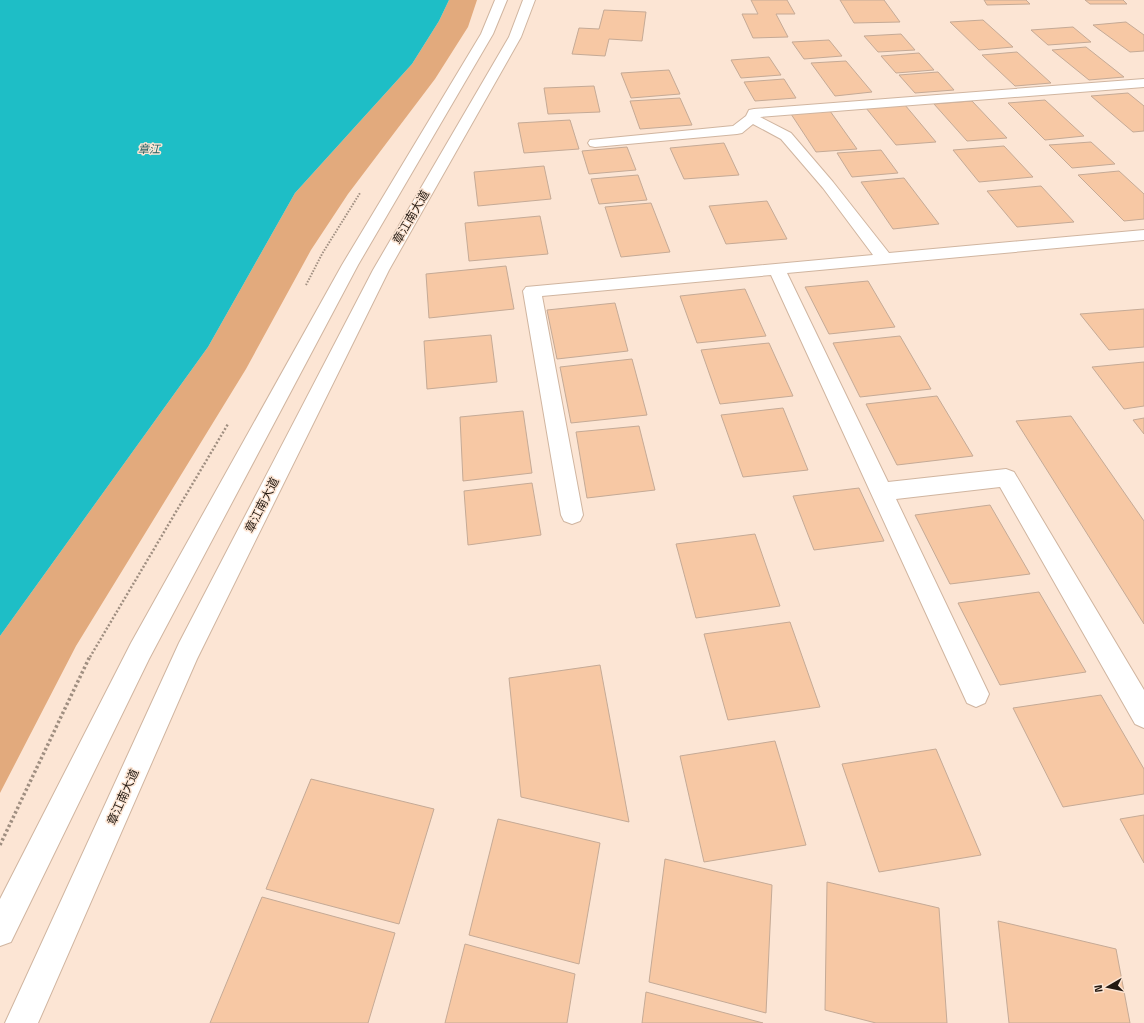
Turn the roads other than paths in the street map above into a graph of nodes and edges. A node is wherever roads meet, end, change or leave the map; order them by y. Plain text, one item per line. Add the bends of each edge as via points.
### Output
1 (501, 0) edge
2 (529, 0) edge
3 (1144, 83) edge
4 (752, 118) junction
5 (595, 143) dead end
6 (1144, 235) edge
7 (884, 258) junction
8 (776, 268) junction
9 (881, 492) junction
10 (572, 515) dead end
11 (976, 694) dead end
12 (1144, 715) edge
13 (0, 931) edge
14 (21, 1023) edge

1 - 13 street via 487,34 350,265 140,651
2 - 14 street, 章江南大道 via 515,37 381,270 188,651
3 - 4 street via 754,113
4 - 5 street via 737,130
4 - 7 street via 786,136 828,184
6 - 7 street
7 - 8 street
8 - 9 street
8 - 10 street via 532,290
9 - 11 street
9 - 12 street via 1006,478

